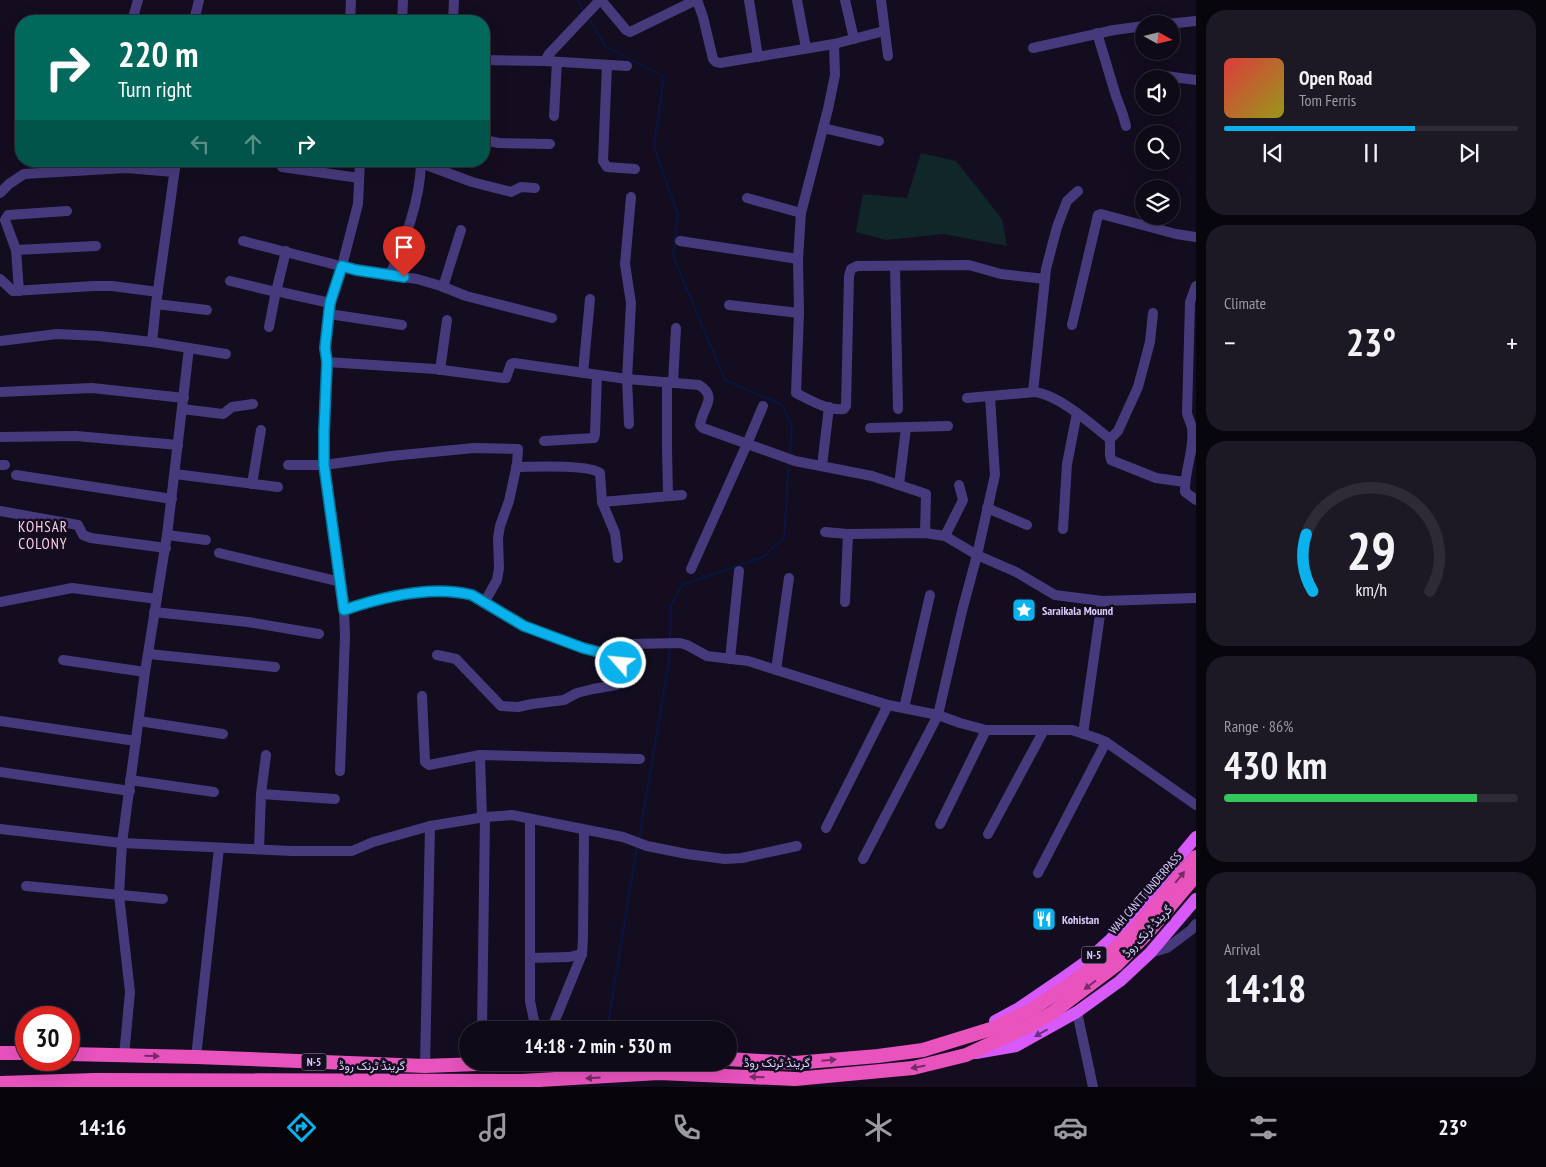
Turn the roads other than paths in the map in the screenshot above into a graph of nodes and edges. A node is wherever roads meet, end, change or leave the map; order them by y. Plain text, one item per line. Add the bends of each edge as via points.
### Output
1 (138, 0) edge
2 (199, 0) edge
3 (351, 0) edge
4 (403, 0) edge
5 (454, 0) edge
6 (696, 0) edge
7 (749, 0) edge
8 (797, 0) edge
9 (845, 0) edge
10 (881, 0) edge
11 (598, 1) edge
12 (134, 15) edge
13 (195, 15) edge
14 (350, 15) edge
15 (402, 15) edge
16 (453, 15) edge
17 (1196, 20) edge
18 (1180, 22) edge
19 (1135, 27) edge
20 (884, 31) junction
21 (1097, 33) junction
22 (854, 39) junction
23 (834, 44) junction
24 (806, 48) junction
25 (1033, 48) dead end
26 (888, 56) dead end
27 (758, 57) junction
28 (490, 60) edge
29 (545, 62) junction
30 (557, 62) junction
31 (607, 65) junction
32 (627, 66) dead end
33 (1180, 78) edge
34 (1196, 80) edge
35 (554, 116) dead end
36 (1126, 126) dead end
37 (823, 128) junction
38 (490, 141) edge
39 (879, 141) dead end
40 (550, 144) dead end
41 (150, 167) edge
42 (175, 167) edge
43 (282, 167) dead end
44 (359, 167) edge
45 (421, 167) edge
46 (434, 167) edge
47 (636, 169) dead end
48 (358, 178) junction
49 (535, 188) dead end
50 (1078, 191) dead end
51 (0, 193) edge
52 (631, 197) dead end
53 (746, 198) dead end
54 (67, 211) dead end
55 (801, 213) junction
56 (460, 230) dead end
57 (1196, 237) edge
58 (243, 241) dead end
59 (680, 241) dead end
60 (96, 246) dead end
61 (16, 250) junction
62 (286, 252) junction
63 (798, 259) junction
64 (342, 266) junction
65 (895, 266) junction
66 (390, 275) junction
67 (0, 279) edge
68 (1045, 279) junction
69 (230, 281) dead end
70 (1196, 286) edge
71 (443, 287) junction
72 (19, 291) junction
73 (276, 291) junction
74 (158, 292) junction
75 (590, 299) dead end
76 (1194, 299) edge
77 (330, 303) junction
78 (156, 304) junction
79 (729, 305) dead end
80 (207, 310) dead end
81 (799, 313) junction
82 (1153, 313) dead end
83 (329, 314) junction
84 (552, 318) dead end
85 (447, 320) dead end
86 (402, 325) dead end
87 (1072, 325) dead end
88 (269, 326) dead end
89 (676, 328) dead end
90 (0, 340) edge
91 (152, 342) junction
92 (189, 348) junction
93 (226, 354) dead end
94 (327, 362) junction
95 (440, 370) junction
96 (583, 373) junction
97 (597, 375) junction
98 (627, 379) junction
99 (670, 383) junction
100 (0, 392) edge
101 (1033, 392) junction
102 (990, 397) junction
103 (967, 398) dead end
104 (183, 404) junction
105 (254, 404) dead end
106 (763, 406) dead end
107 (829, 407) junction
108 (898, 409) dead end
109 (1077, 413) junction
110 (629, 424) dead end
111 (948, 426) dead end
112 (870, 428) dead end
113 (906, 428) junction
114 (261, 430) dead end
115 (0, 437) edge
116 (1110, 439) junction
117 (544, 441) dead end
118 (747, 444) junction
119 (178, 445) junction
120 (288, 465) dead end
121 (324, 465) junction
122 (822, 466) junction
123 (516, 467) junction
124 (175, 474) junction
125 (16, 475) dead end
126 (1185, 482) junction
127 (252, 484) junction
128 (959, 484) dead end
129 (899, 485) junction
130 (278, 487) dead end
131 (682, 495) dead end
132 (668, 496) junction
133 (172, 499) junction
134 (1196, 500) edge
135 (602, 502) junction
136 (987, 508) junction
137 (0, 511) edge
138 (1027, 525) dead end
139 (1063, 529) dead end
140 (826, 532) dead end
141 (925, 533) junction
142 (848, 534) junction
143 (167, 535) junction
144 (945, 536) junction
145 (206, 540) dead end
146 (166, 548) junction
147 (219, 553) dead end
148 (977, 555) junction
149 (618, 558) dead end
150 (691, 569) dead end
151 (739, 571) dead end
152 (789, 578) dead end
153 (340, 582) junction
154 (930, 594) dead end
155 (1196, 598) edge
156 (157, 599) junction
157 (1102, 601) junction
158 (0, 602) edge
159 (845, 602) dead end
160 (484, 603) junction
161 (344, 610) junction
162 (154, 612) junction
163 (318, 634) dead end
164 (149, 654) junction
165 (437, 655) dead end
166 (730, 659) junction
167 (63, 660) dead end
168 (621, 660) junction
169 (275, 667) dead end
170 (776, 670) junction
171 (145, 672) junction
172 (422, 696) dead end
173 (888, 705) junction
174 (904, 708) junction
175 (938, 715) junction
176 (0, 721) edge
177 (139, 722) junction
178 (986, 730) junction
179 (1044, 730) junction
180 (224, 734) dead end
181 (1083, 734) junction
182 (136, 741) junction
183 (1106, 742) junction
184 (266, 755) dead end
185 (480, 755) junction
186 (640, 759) dead end
187 (340, 771) dead end
188 (0, 772) edge
189 (130, 786) junction
190 (214, 792) dead end
191 (261, 794) junction
192 (335, 799) dead end
193 (1196, 805) edge
194 (483, 818) junction
195 (530, 819) junction
196 (940, 824) dead end
197 (430, 826) junction
198 (826, 828) dead end
199 (0, 829) edge
200 (584, 830) junction
201 (988, 834) dead end
202 (1196, 837) edge
203 (122, 843) junction
204 (797, 846) dead end
205 (219, 848) junction
206 (259, 850) junction
207 (1196, 857) edge
208 (863, 858) dead end
209 (1038, 873) dead end
210 (1196, 875) edge
211 (26, 886) dead end
212 (119, 895) junction
213 (163, 899) dead end
214 (1196, 899) edge
215 (1196, 924) edge
216 (1150, 953) junction
217 (582, 954) junction
218 (530, 958) junction
219 (1077, 1012) junction
220 (483, 1021) edge
221 (534, 1021) edge
222 (555, 1021) edge
223 (962, 1039) junction
224 (0, 1053) edge
225 (15, 1053) edge
226 (80, 1054) edge
227 (124, 1056) junction
228 (966, 1056) junction
229 (193, 1057) junction
230 (737, 1060) edge
231 (795, 1063) junction
232 (459, 1064) edge
233 (425, 1066) junction
234 (189, 1080) junction
235 (0, 1083) edge
236 (794, 1083) edge
237 (267, 1084) edge
238 (1092, 1087) edge

1 - 12 street
2 - 13 street
3 - 14 street
4 - 15 street
5 - 16 street
6 - 11 street via 630,32
6 - 27 street via 716,62
7 - 27 street
8 - 24 street
9 - 22 street
10 - 20 street
11 - 29 street
17 - 18 street
19 - 21 street
20 - 22 street
20 - 26 street
21 - 25 street
21 - 36 street
22 - 23 street
23 - 24 street
23 - 37 street via 835,74
24 - 27 street
28 - 29 street
29 - 30 street
30 - 31 street
30 - 35 street
31 - 32 street
31 - 47 street via 603,161 607,167
33 - 34 street
37 - 39 street
37 - 55 street
38 - 40 street
41 - 51 street via 24,174
42 - 74 street
43 - 48 street
44 - 48 street
45 - 66 street via 414,207
46 - 49 street via 511,192 521,187
48 - 64 street via 358,204
50 - 68 street via 1067,201 1057,227
52 - 98 street via 625,264 630,303
53 - 55 street
54 - 61 street via 8,215 5,220
55 - 63 street
56 - 71 street
57 - 87 street via 1098,215
58 - 62 street
59 - 63 street
60 - 61 street
61 - 72 street
62 - 64 street
62 - 73 street
63 - 81 street
64 - 66 street
64 - 77 street
65 - 68 street via 969,265 1001,274
65 - 107 street via 851,268 846,406 840,410
65 - 108 street
66 - 71 street
67 - 72 street via 12,291
68 - 101 street
69 - 73 street
70 - 76 street
71 - 84 street
72 - 74 street via 103,286
73 - 77 street
73 - 88 street
74 - 78 street
75 - 96 street
76 - 126 street via 1186,413 1192,426 1192,440
77 - 83 street
78 - 80 street
78 - 91 street
79 - 81 street
81 - 107 street via 796,393
82 - 116 street via 1150,342 1138,387 1118,431
83 - 86 street
83 - 94 street via 325,348
85 - 95 street
89 - 99 street
90 - 91 street via 57,334
91 - 92 street
92 - 93 street
92 - 104 street
94 - 95 street
94 - 121 street
95 - 96 street via 506,378 510,364 514,363
96 - 97 street
97 - 98 street
97 - 117 street via 594,438
98 - 99 street
98 - 110 street
99 - 118 street via 699,385 705,389 709,400 700,425
99 - 132 street via 666,447
100 - 104 street via 92,388
101 - 102 street
101 - 109 street via 1044,393
102 - 103 street
102 - 136 street via 995,475
104 - 105 street via 223,414 232,408
104 - 119 street
106 - 118 street
107 - 122 street
109 - 116 street
109 - 139 street via 1067,464
111 - 113 street
112 - 113 street
113 - 129 street
114 - 127 street
115 - 119 street via 76,436
116 - 126 street via 1111,460 1156,478
118 - 122 street via 795,462
118 - 150 street
119 - 124 street
120 - 121 street
121 - 123 street via 474,448 518,449
121 - 153 street
122 - 129 street
123 - 135 street via 598,471
123 - 160 street via 500,526 497,580
124 - 127 street
124 - 133 street
125 - 133 street
126 - 134 street via 1185,492
127 - 130 street
128 - 144 street via 963,500
129 - 141 street via 926,494
131 - 132 street
132 - 135 street
133 - 143 street
135 - 149 street via 615,533
136 - 138 street
136 - 148 street
137 - 146 street via 78,525 83,535 91,538
140 - 142 street
141 - 142 street
141 - 144 street
142 - 159 street
143 - 145 street
143 - 146 street
144 - 148 street
146 - 156 street
147 - 153 street
148 - 157 street via 1016,572 1055,595
148 - 175 street
151 - 166 street
152 - 170 street
153 - 161 street
154 - 174 street
155 - 157 street
156 - 158 street via 72,588
156 - 162 street
157 - 181 street
160 - 161 street via 466,593 408,593
160 - 168 street via 524,626
161 - 187 street
162 - 163 street via 248,622
162 - 164 street
164 - 169 street
164 - 171 street
165 - 168 street via 456,659 501,706 518,707 564,700 593,688 616,685
166 - 168 street via 707,656 680,643 638,643 624,648
166 - 170 street
167 - 171 street
170 - 173 street
171 - 177 street
172 - 185 street via 425,762 429,765
173 - 174 street
173 - 198 street
174 - 175 street
175 - 178 street
175 - 208 street
176 - 182 street
177 - 180 street
177 - 182 street
178 - 179 street
178 - 196 street
179 - 181 street via 1072,730
179 - 201 street
181 - 183 street
182 - 189 street
183 - 193 street
183 - 209 street
184 - 191 street
185 - 186 street
185 - 194 street
188 - 189 street
189 - 190 street
189 - 203 street
191 - 192 street
191 - 206 street
194 - 195 street via 512,815
194 - 197 street
194 - 220 street
195 - 200 street
195 - 218 street
197 - 206 street via 352,851
197 - 233 street
199 - 203 street
200 - 204 street via 647,846 725,859
200 - 217 street
202 - 223 main road, گرینڈ ٹرنک روڈ / N-5 via 1110,940 1087,961 1019,1008
203 - 205 street
203 - 212 street
205 - 206 street
205 - 229 street
223 -> 207 highway, WAH CANTT UNDERPASS via 1031,1010 1105,958 1132,933
210 -> 228 highway via 1116,965 1052,1013
211 - 212 street
212 - 213 street
212 - 227 street via 130,992
214 - 216 main road, گرینڈ ٹرنک روڈ / N-5
215 - 216 street via 1167,948
216 - 219 main road, گرینڈ ٹرنک روڈ / N-5 via 1120,981
217 - 218 street
217 - 222 street
218 - 221 street via 530,1001
219 -> 228 main road, گرینڈ ٹرنک روڈ / N-5 via 1016,1046
219 - 238 street
231 -> 223 highway, گرینڈ ٹرنک روڈ / N-5 via 923,1050
224 - 225 highway
226 - 227 highway, گرینڈ ٹرنک روڈ / N-5
227 -> 229 highway, گرینڈ ٹرنک روڈ / N-5
228 -> 236 highway, گرینڈ ٹرنک روڈ / N-5 via 913,1068
229 - 233 highway, گرینڈ ٹرنک روڈ / N-5
229 - 234 highway
230 - 231 highway, گرینڈ ٹرنک روڈ / N-5
231 - 236 highway
232 - 233 highway, گرینڈ ٹرنک روڈ / N-5
234 - 235 highway, گرینڈ ٹرنک روڈ / N-5
234 - 237 highway, گرینڈ ٹرنک روڈ / N-5
236 -> 237 highway, گرینڈ ٹرنک روڈ / N-5 via 659,1073 560,1080

